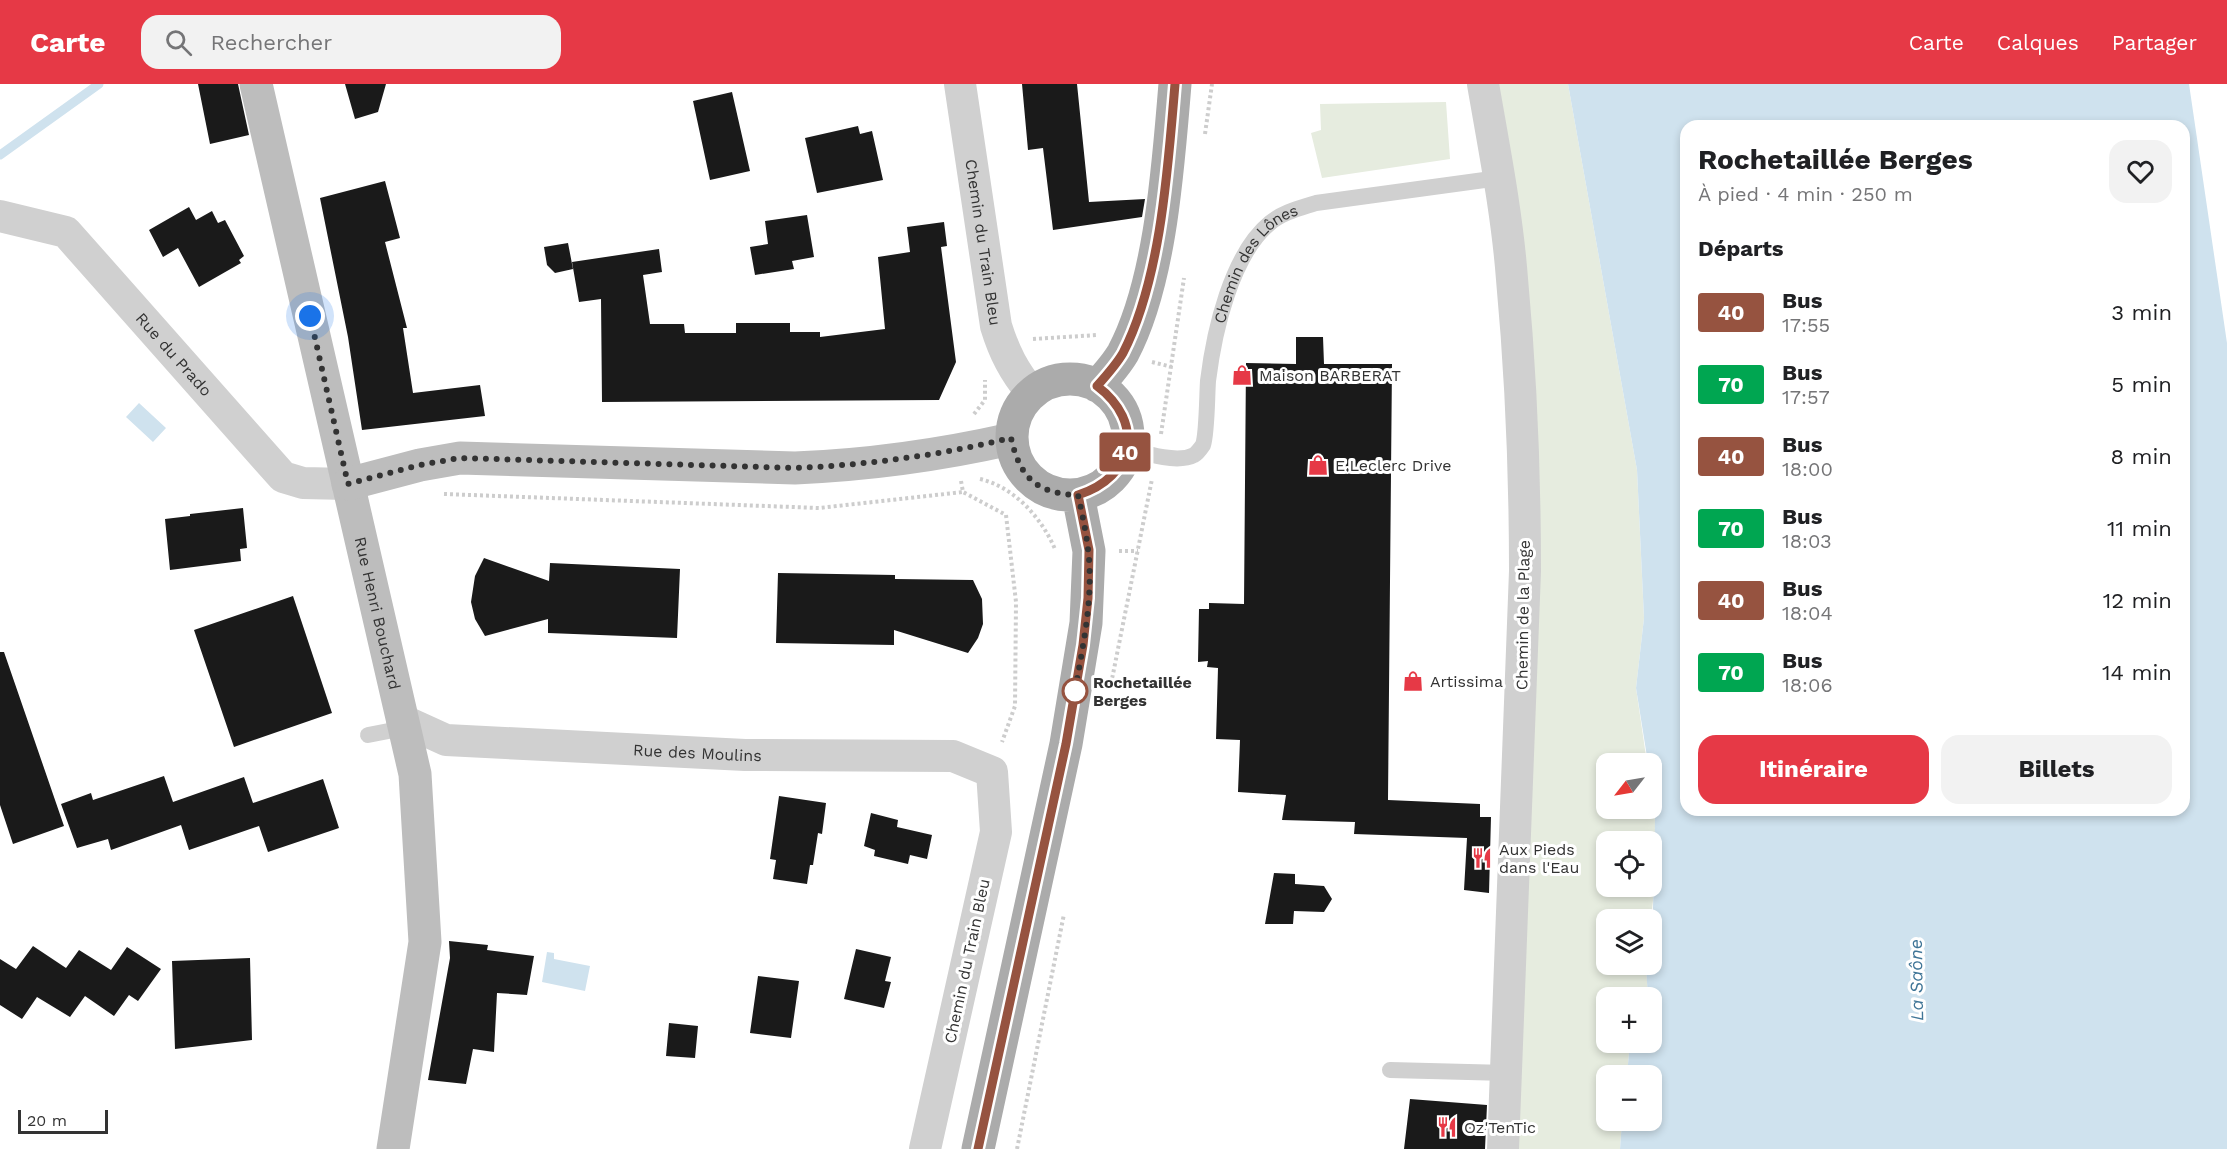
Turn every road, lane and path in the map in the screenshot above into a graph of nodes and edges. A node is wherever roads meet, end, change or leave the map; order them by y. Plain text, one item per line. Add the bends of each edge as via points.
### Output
1 (256, 84) edge
2 (960, 84) edge
3 (1175, 84) edge
4 (1212, 84) edge
5 (1483, 84) edge
6 (1203, 145) dead end
7 (1499, 178) junction
8 (0, 216) edge
9 (1185, 273) dead end
10 (1098, 335) dead end
11 (1030, 340) dead end
12 (1149, 362) dead end
13 (1172, 367) junction
14 (985, 369) dead end
15 (1097, 386) junction
16 (1032, 393) junction
17 (967, 421) dead end
18 (1011, 438) junction
19 (1142, 452) junction
20 (960, 471) dead end
21 (973, 477) dead end
22 (348, 484) junction
23 (963, 492) junction
24 (441, 494) dead end
25 (1078, 495) junction
26 (1055, 550) dead end
27 (1113, 551) dead end
28 (1137, 551) junction
29 (1109, 692) dead end
30 (403, 724) junction
31 (368, 735) dead end
32 (992, 772) junction
33 (1066, 903) dead end
34 (1390, 1070) dead end
35 (1507, 1073) junction
36 (393, 1149) edge
37 (925, 1149) edge
38 (978, 1149) edge
39 (1017, 1149) edge
40 (1503, 1149) edge

1 - 22 street, Rue Henri Bouchard
2 - 16 street, Chemin du Train Bleu via 996,326 1015,373
3 - 15 main road via 1156,246 1140,311 1121,356
4 - 6 path
5 - 7 street, Chemin de la Plage
7 - 19 lane, Chemin des Lônes via 1316,203 1272,222 1254,239 1241,261 1221,315 1209,378 1203,445 1195,455 1182,458
7 - 35 street, Chemin de la Plage via 1512,277 1525,499
8 - 22 street, Rue du Prado via 66,232 283,477 303,483
9 - 13 path
10 - 11 path
12 - 13 path
13 - 19 path
14 - 17 path via 985,400
15 - 16 main road via 1081,380 1063,380
15 - 19 main road via 1120,408
16 - 18 main road via 1021,406
18 - 22 street via 955,452 795,468 460,458
18 - 25 main road via 1025,475 1040,488
19 - 25 main road via 1121,465 1110,479
19 - 28 path
20 - 23 path
21 - 26 path via 996,482 1013,495 1036,516
22 - 30 street, Rue Henri Bouchard
23 - 24 path via 855,506 784,509
23 - 32 path via 1006,515 1016,602 1015,706
25 - 38 main road via 1089,550 1083,645
27 - 28 path
28 - 29 path
30 - 31 lane
30 - 32 street, Rue des Moulins via 446,740 745,755 953,756
30 - 36 street, Rue Henri Bouchard via 415,774 425,942
32 - 37 street, Chemin du Train Bleu via 996,832
33 - 39 path
34 - 35 lane
35 - 40 street, Chemin de la Plage

